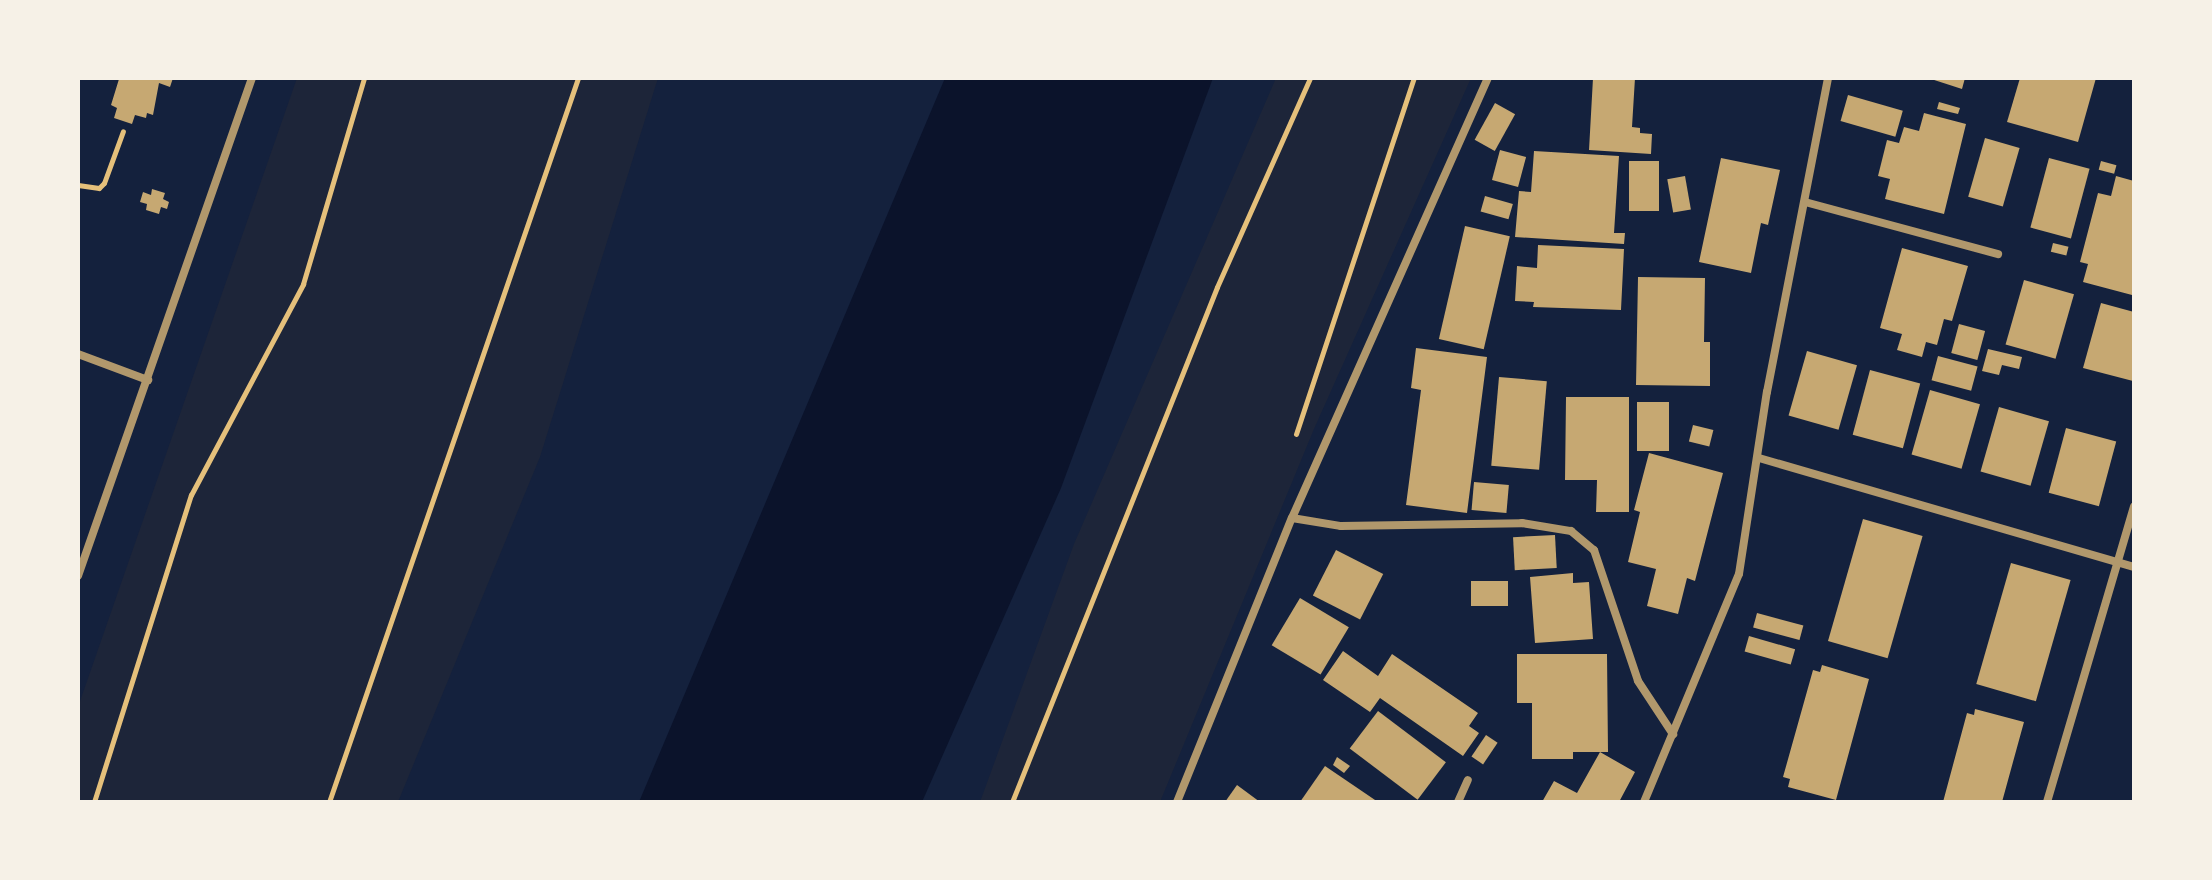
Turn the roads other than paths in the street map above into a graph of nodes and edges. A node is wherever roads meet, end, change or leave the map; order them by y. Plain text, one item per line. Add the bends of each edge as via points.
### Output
1 (252, 78) edge
2 (1488, 78) edge
3 (1828, 78) edge
4 (1805, 202) junction
5 (1998, 254) dead end
6 (78, 354) edge
7 (148, 380) junction
8 (1759, 458) junction
9 (2134, 507) edge
10 (1292, 518) junction
11 (2118, 562) junction
12 (2134, 567) edge
13 (78, 576) edge
14 (1673, 734) junction
15 (1468, 780) dead end
16 (1177, 802) edge
17 (1458, 802) edge
18 (1644, 802) edge
19 (2047, 802) edge

1 - 7 street
2 - 10 street
3 - 4 street
4 - 5 street
4 - 8 street
6 - 7 street
7 - 13 street
8 - 11 street
8 - 14 street via 1739,574
9 - 11 street
10 - 14 street via 1341,526 1522,523 1571,531 1594,550 1638,681
10 - 16 street
11 - 12 street
11 - 19 street
14 - 18 street
15 - 17 street

